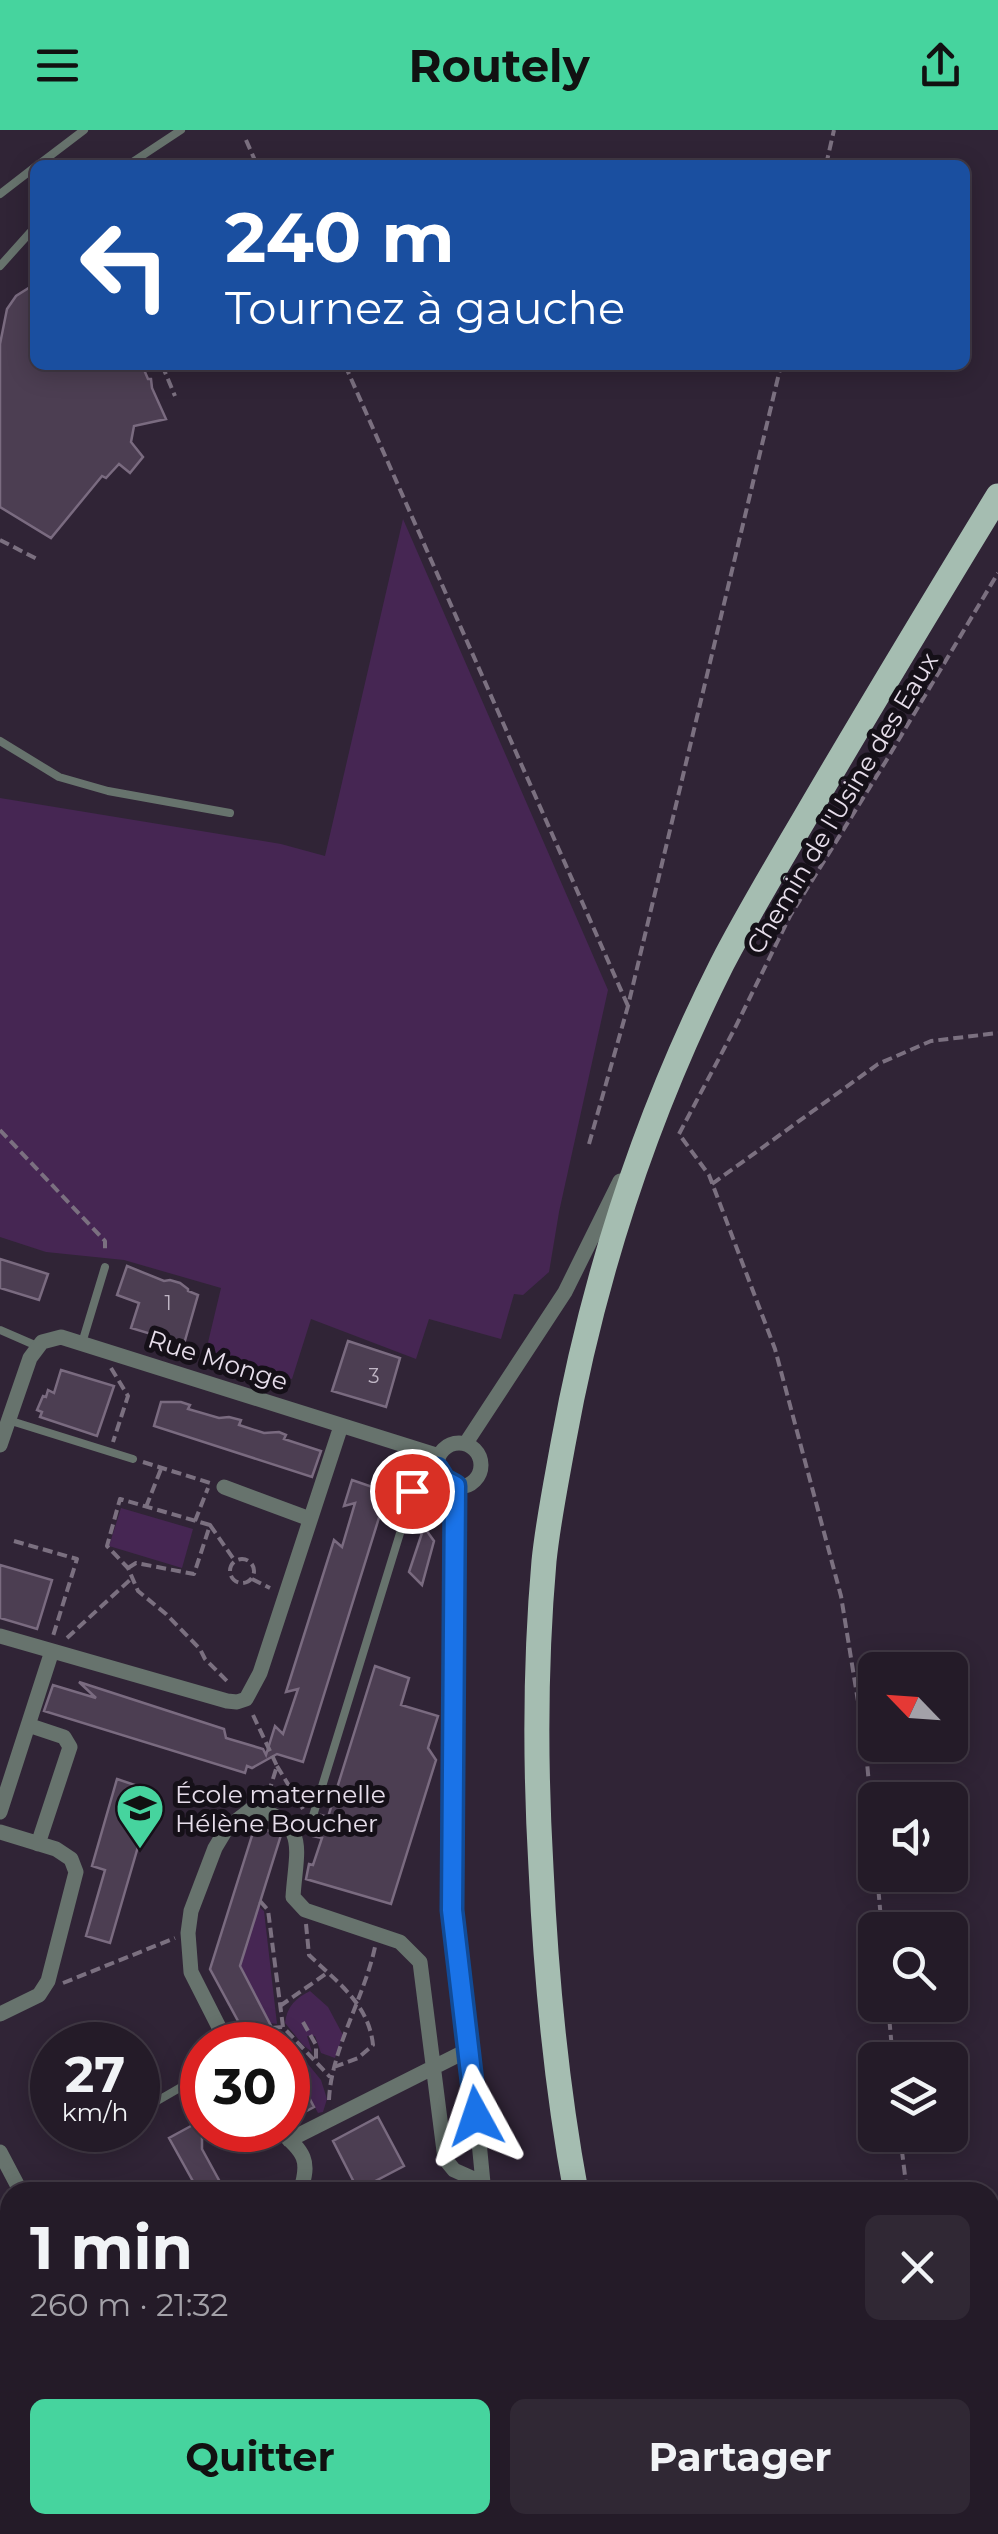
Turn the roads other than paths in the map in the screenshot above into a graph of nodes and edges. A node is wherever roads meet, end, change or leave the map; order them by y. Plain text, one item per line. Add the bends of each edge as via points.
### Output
1 (84, 130) edge
2 (181, 130) edge
3 (44, 160) edge
4 (136, 160) edge
5 (30, 171) edge
6 (0, 194) edge
7 (30, 233) edge
8 (0, 266) edge
9 (998, 496) edge
10 (0, 741) edge
11 (230, 812) dead end
12 (658, 1106) junction
13 (104, 1267) road end
14 (0, 1330) edge
15 (82, 1343) junction
16 (39, 1346) junction
17 (7, 1395) edge
18 (8, 1420) junction
19 (341, 1426) junction
20 (466, 1443) junction
21 (0, 1445) edge
22 (133, 1458) road end
23 (438, 1463) junction
24 (217, 1485) road end
25 (455, 1486) junction
26 (310, 1518) junction
27 (0, 1636) edge
28 (52, 1651) junction
29 (28, 1725) junction
30 (0, 1812) edge
31 (0, 1832) edge
32 (295, 1835) junction
33 (38, 1844) junction
34 (0, 2014) edge
35 (216, 2022) edge
36 (470, 2049) junction
37 (433, 2066) junction
38 (310, 2126) edge
39 (0, 2152) edge
40 (302, 2152) edge
41 (16, 2182) edge
42 (303, 2182) edge
43 (472, 2182) edge
44 (481, 2182) edge
45 (574, 2182) edge

1 - 3 lane
2 - 4 lane
5 - 6 lane
7 - 8 lane
9 - 12 main road via 751,910
10 - 11 lane via 59,777
12 - 20 street via 565,1292
12 - 45 main road via 574,1384 544,1557 536,1744 542,1896 559,2093
13 - 15 lane
14 - 16 lane
15 - 16 street, Rue Monge via 61,1337
15 - 19 street, Rue Monge
16 - 17 street
17 - 18 street
18 - 21 street
18 - 22 lane
19 - 23 street, Rue Monge
19 - 26 street
20 - 23 street via 447,1446
20 - 25 street via 482,1466 476,1480
23 - 25 street via 444,1480
23 - 32 lane via 412,1491 312,1819
24 - 26 street
25 - 36 street via 452,1910
26 - 28 street via 246,1699 226,1701
27 - 28 street
28 - 29 street
29 - 30 street
29 - 33 street via 64,1738 70,1747
31 - 33 street
32 - 35 street via 271,1813 253,1808 227,1828 215,1848 188,1933 191,1972
32 - 37 street via 293,1898 305,1910 400,1942 420,1962
33 - 34 street via 70,1859 76,1872 48,1982 38,1995
36 - 37 street
36 - 44 street
37 - 38 street
37 - 43 street via 445,2159
39 - 41 street
40 - 42 street

